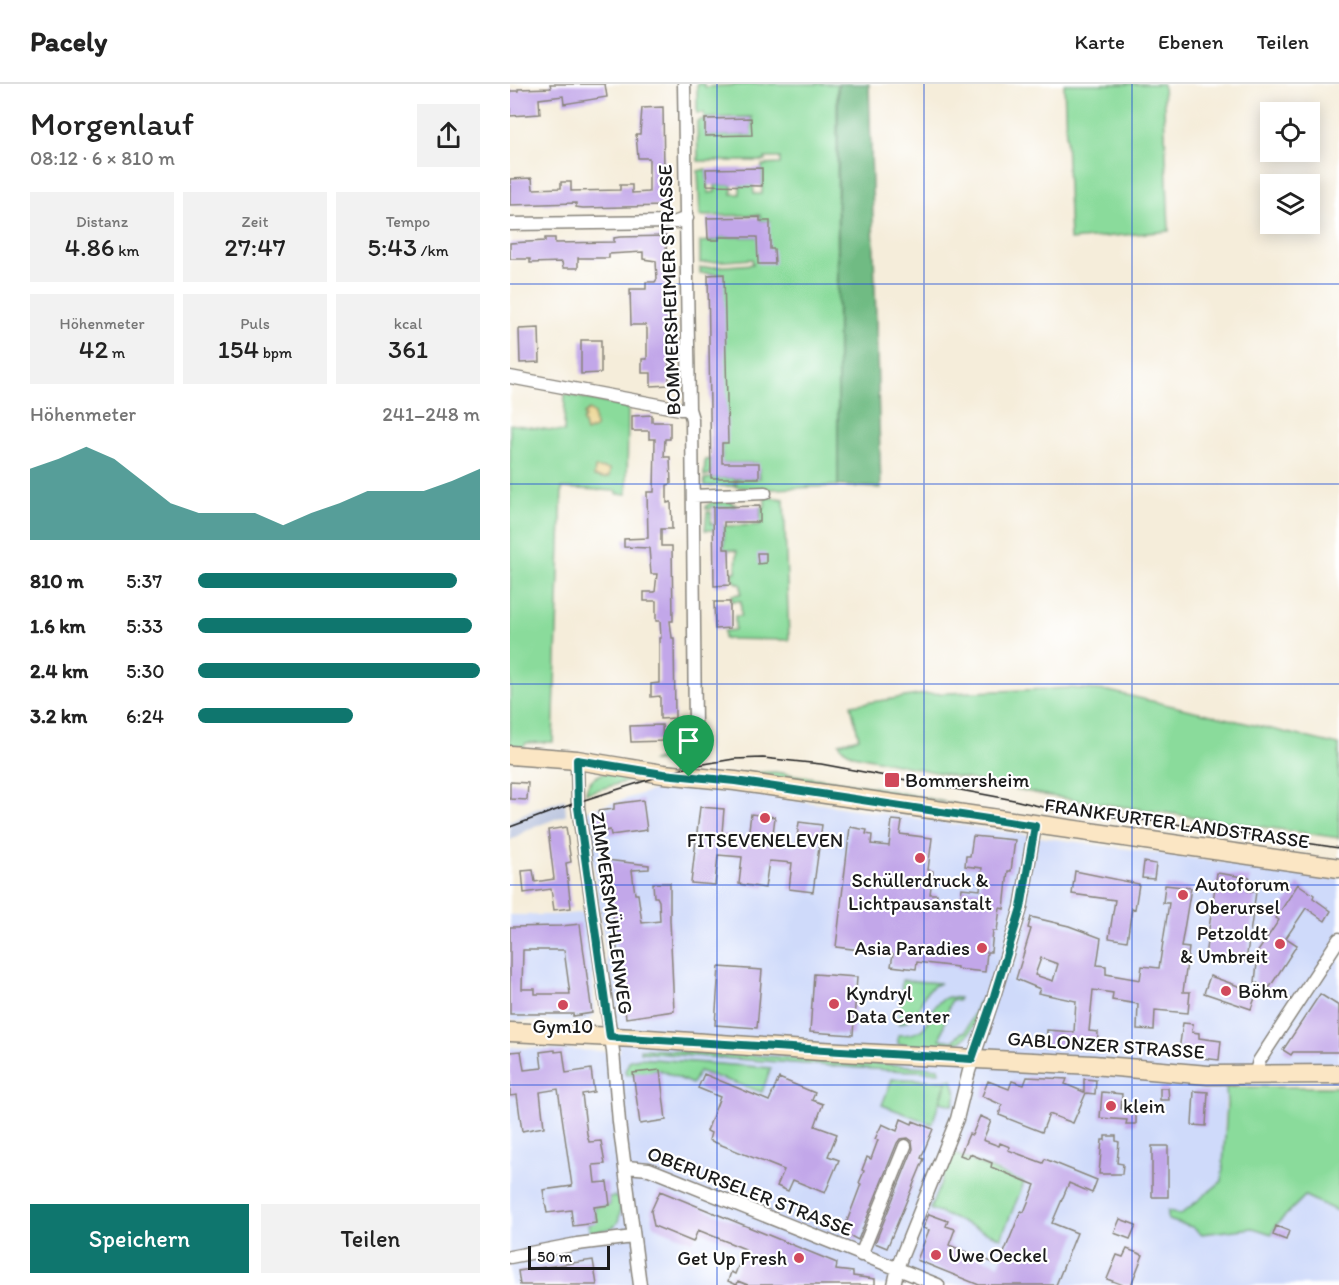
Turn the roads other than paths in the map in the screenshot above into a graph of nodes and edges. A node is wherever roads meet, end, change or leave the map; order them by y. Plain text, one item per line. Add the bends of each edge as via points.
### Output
1 (684, 84) edge
2 (687, 218) junction
3 (510, 224) edge
4 (510, 377) edge
5 (689, 409) junction
6 (765, 493) dead end
7 (693, 496) junction
8 (510, 755) edge
9 (577, 760) junction
10 (689, 777) junction
11 (1035, 826) junction
12 (1339, 868) edge
13 (1339, 939) edge
14 (510, 1032) edge
15 (610, 1037) junction
16 (972, 1059) junction
17 (1339, 1074) edge
18 (1255, 1075) junction
19 (904, 1146) dead end
20 (626, 1167) junction
21 (633, 1237) junction
22 (861, 1255) junction
23 (510, 1257) edge
24 (898, 1269) junction
25 (640, 1285) edge
26 (894, 1285) edge
27 (938, 1285) edge

1 - 2 street, BOMMERSHEIMER STRASSE
2 - 3 street via 676,222
2 - 5 street, BOMMERSHEIMER STRASSE
4 - 5 street
5 - 7 street, BOMMERSHEIMER STRASSE
6 - 7 street
7 - 10 street, BOMMERSHEIMER STRASSE via 695,729
8 - 9 main road, FRANKFURTER LANDSTRASSE
9 - 10 main road, FRANKFURTER LANDSTRASSE
9 - 15 street, ZIMMERSMÜHLENWEG via 578,807
10 - 11 main road, FRANKFURTER LANDSTRASSE
11 - 12 main road, FRANKFURTER LANDSTRASSE
11 - 16 street via 1021,908
13 - 18 street via 1259,1061
14 - 15 main road, GABLONZER STRASSE
15 - 16 main road, GABLONZER STRASSE
15 - 20 street, ZIMMERSMÜHLENWEG
16 - 18 main road, GABLONZER STRASSE
16 - 24 street via 957,1119
17 - 18 main road, GABLONZER STRASSE
19 - 22 street, OBERURSELER STRASSE
20 - 21 street, ZIMMERSMÜHLENWEG
20 - 22 street, OBERURSELER STRASSE via 649,1168
21 - 23 street
21 - 25 street, ZIMMERSMÜHLENWEG
22 - 24 street, OBERURSELER STRASSE
24 - 26 street
24 - 27 street, OBERURSELER STRASSE

